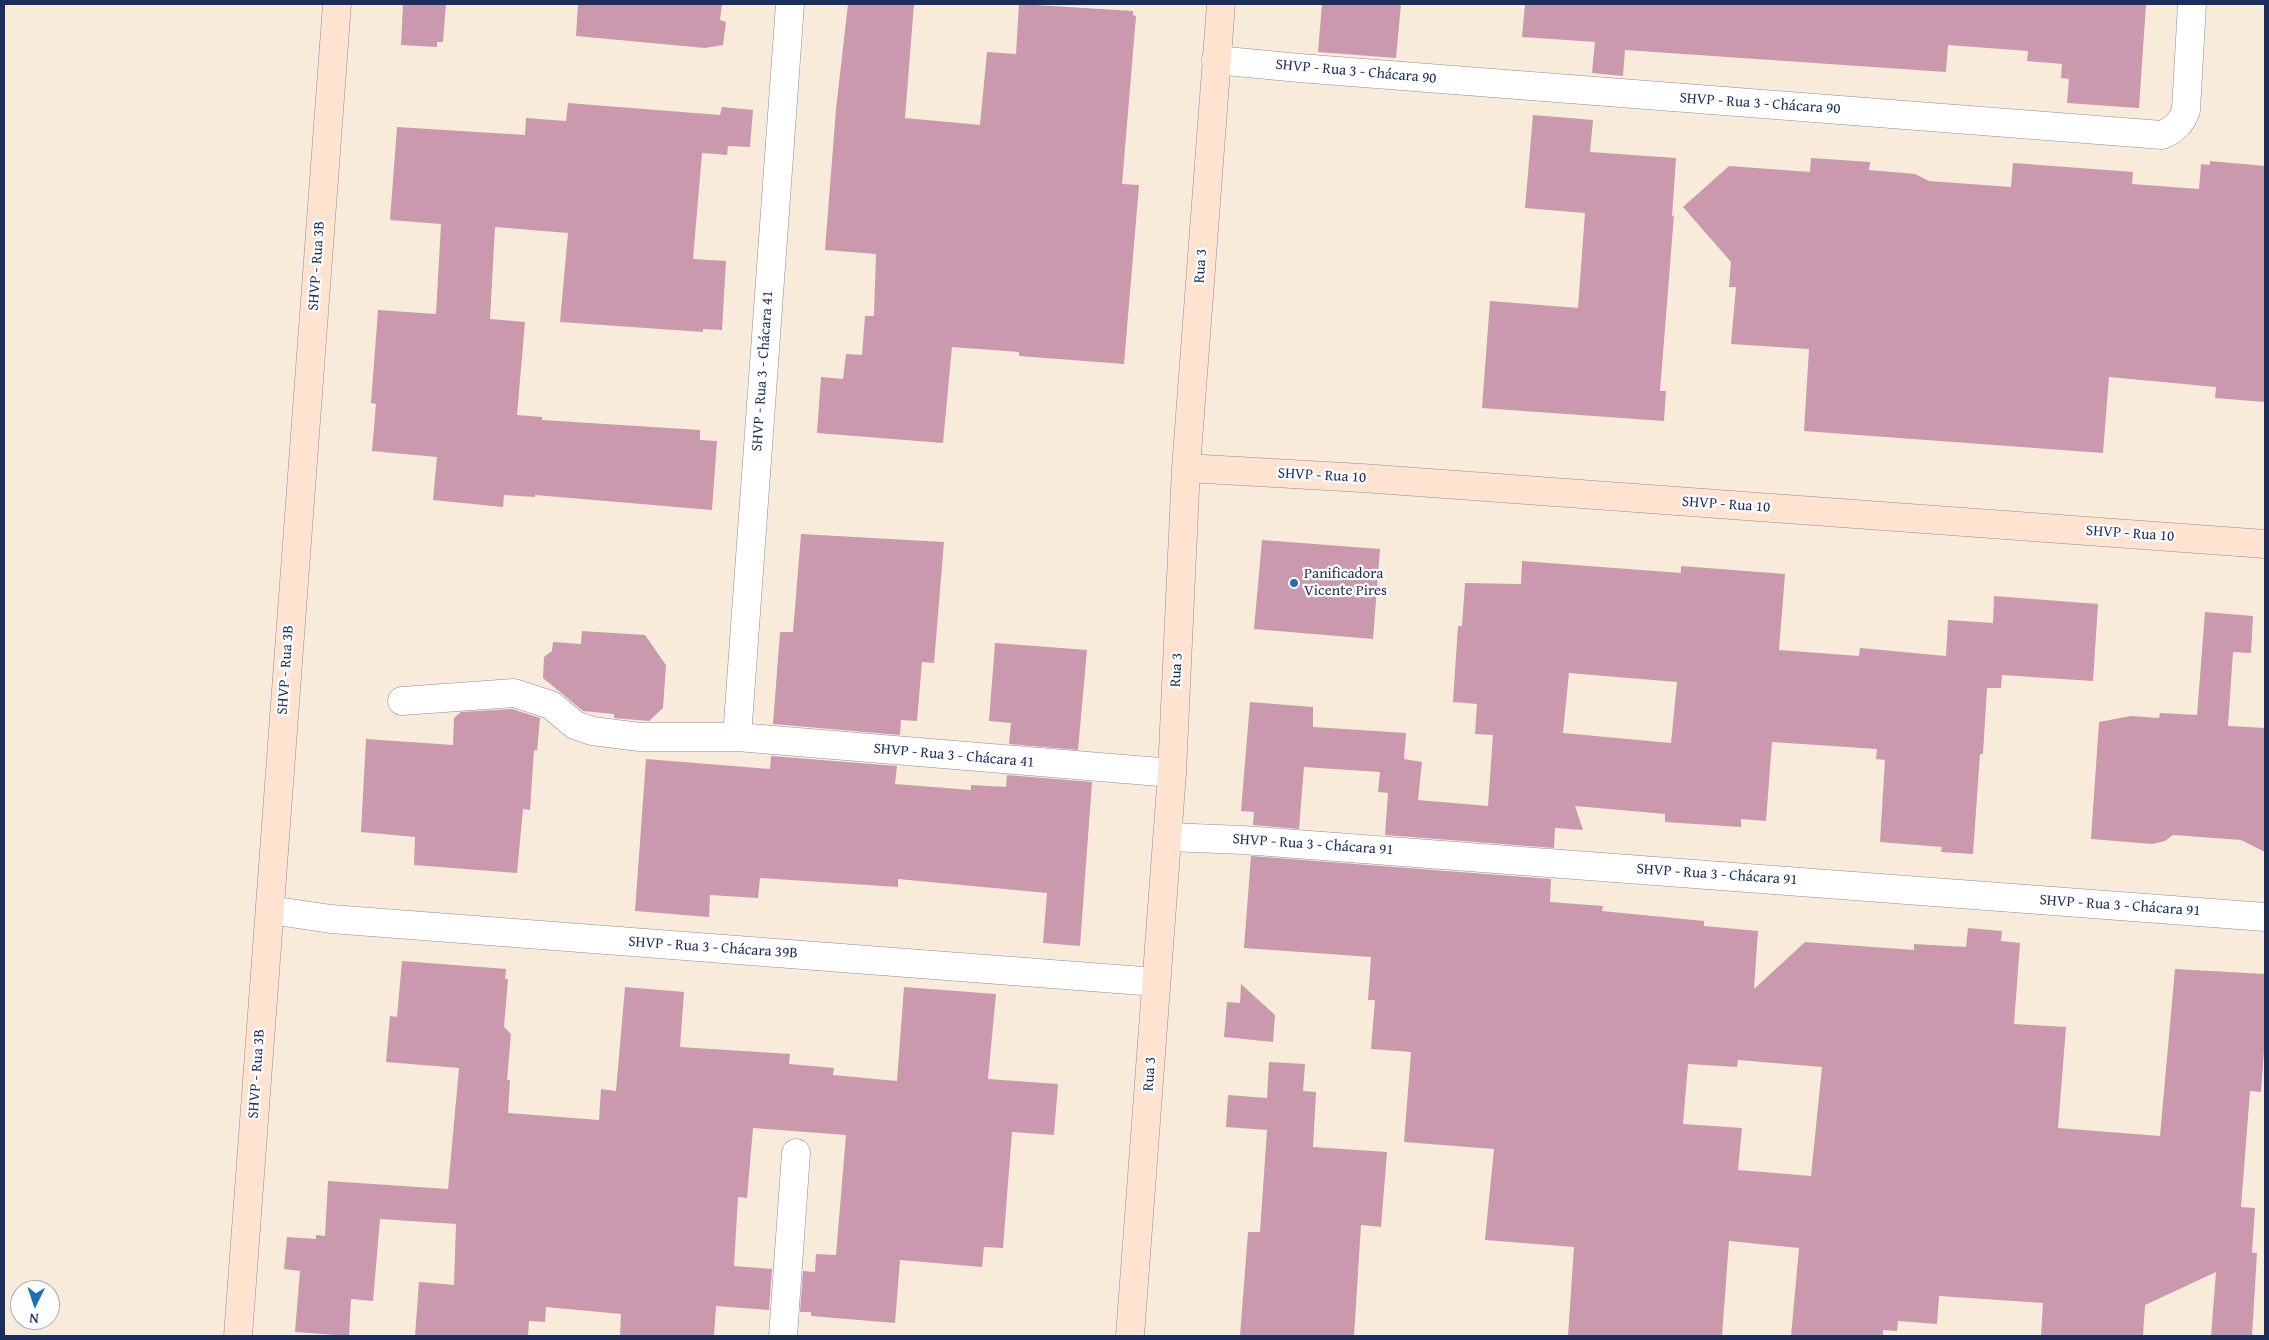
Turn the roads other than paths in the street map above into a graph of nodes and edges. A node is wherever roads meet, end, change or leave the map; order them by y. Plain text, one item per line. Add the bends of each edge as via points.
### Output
1 (337, 4) edge
2 (790, 4) edge
3 (1221, 4) edge
4 (2192, 4) edge
5 (1216, 60) junction
6 (1186, 468) junction
7 (2265, 544) edge
8 (402, 701) dead end
9 (736, 737) junction
10 (1172, 773) junction
11 (1168, 837) junction
12 (270, 910) junction
13 (2265, 917) edge
14 (1156, 982) junction
15 (796, 1154) dead end
16 (238, 1336) edge
17 (783, 1336) edge
18 (1130, 1336) edge

1 - 12 street, SHVP - Rua 3B
2 - 9 street, SHVP - Rua 3 - Chácara 41
3 - 5 street, Rua 3
4 - 5 street, SHVP - Rua 3 - Chácara 90 via 2186,110 2174,129 2162,134
5 - 6 street, Rua 3
6 - 7 street, SHVP - Rua 10
6 - 10 street, Rua 3
8 - 9 street, SHVP - Rua 3 - Chácara 41 via 514,693 551,705 575,725 592,731 640,737
9 - 10 street, SHVP - Rua 3 - Chácara 41
10 - 11 street, Rua 3
11 - 13 street, SHVP - Rua 3 - Chácara 91
11 - 14 street, Rua 3
12 - 14 street, SHVP - Rua 3 - Chácara 39B via 351,920
12 - 16 street, SHVP - Rua 3B
14 - 18 street, Rua 3
15 - 17 street

